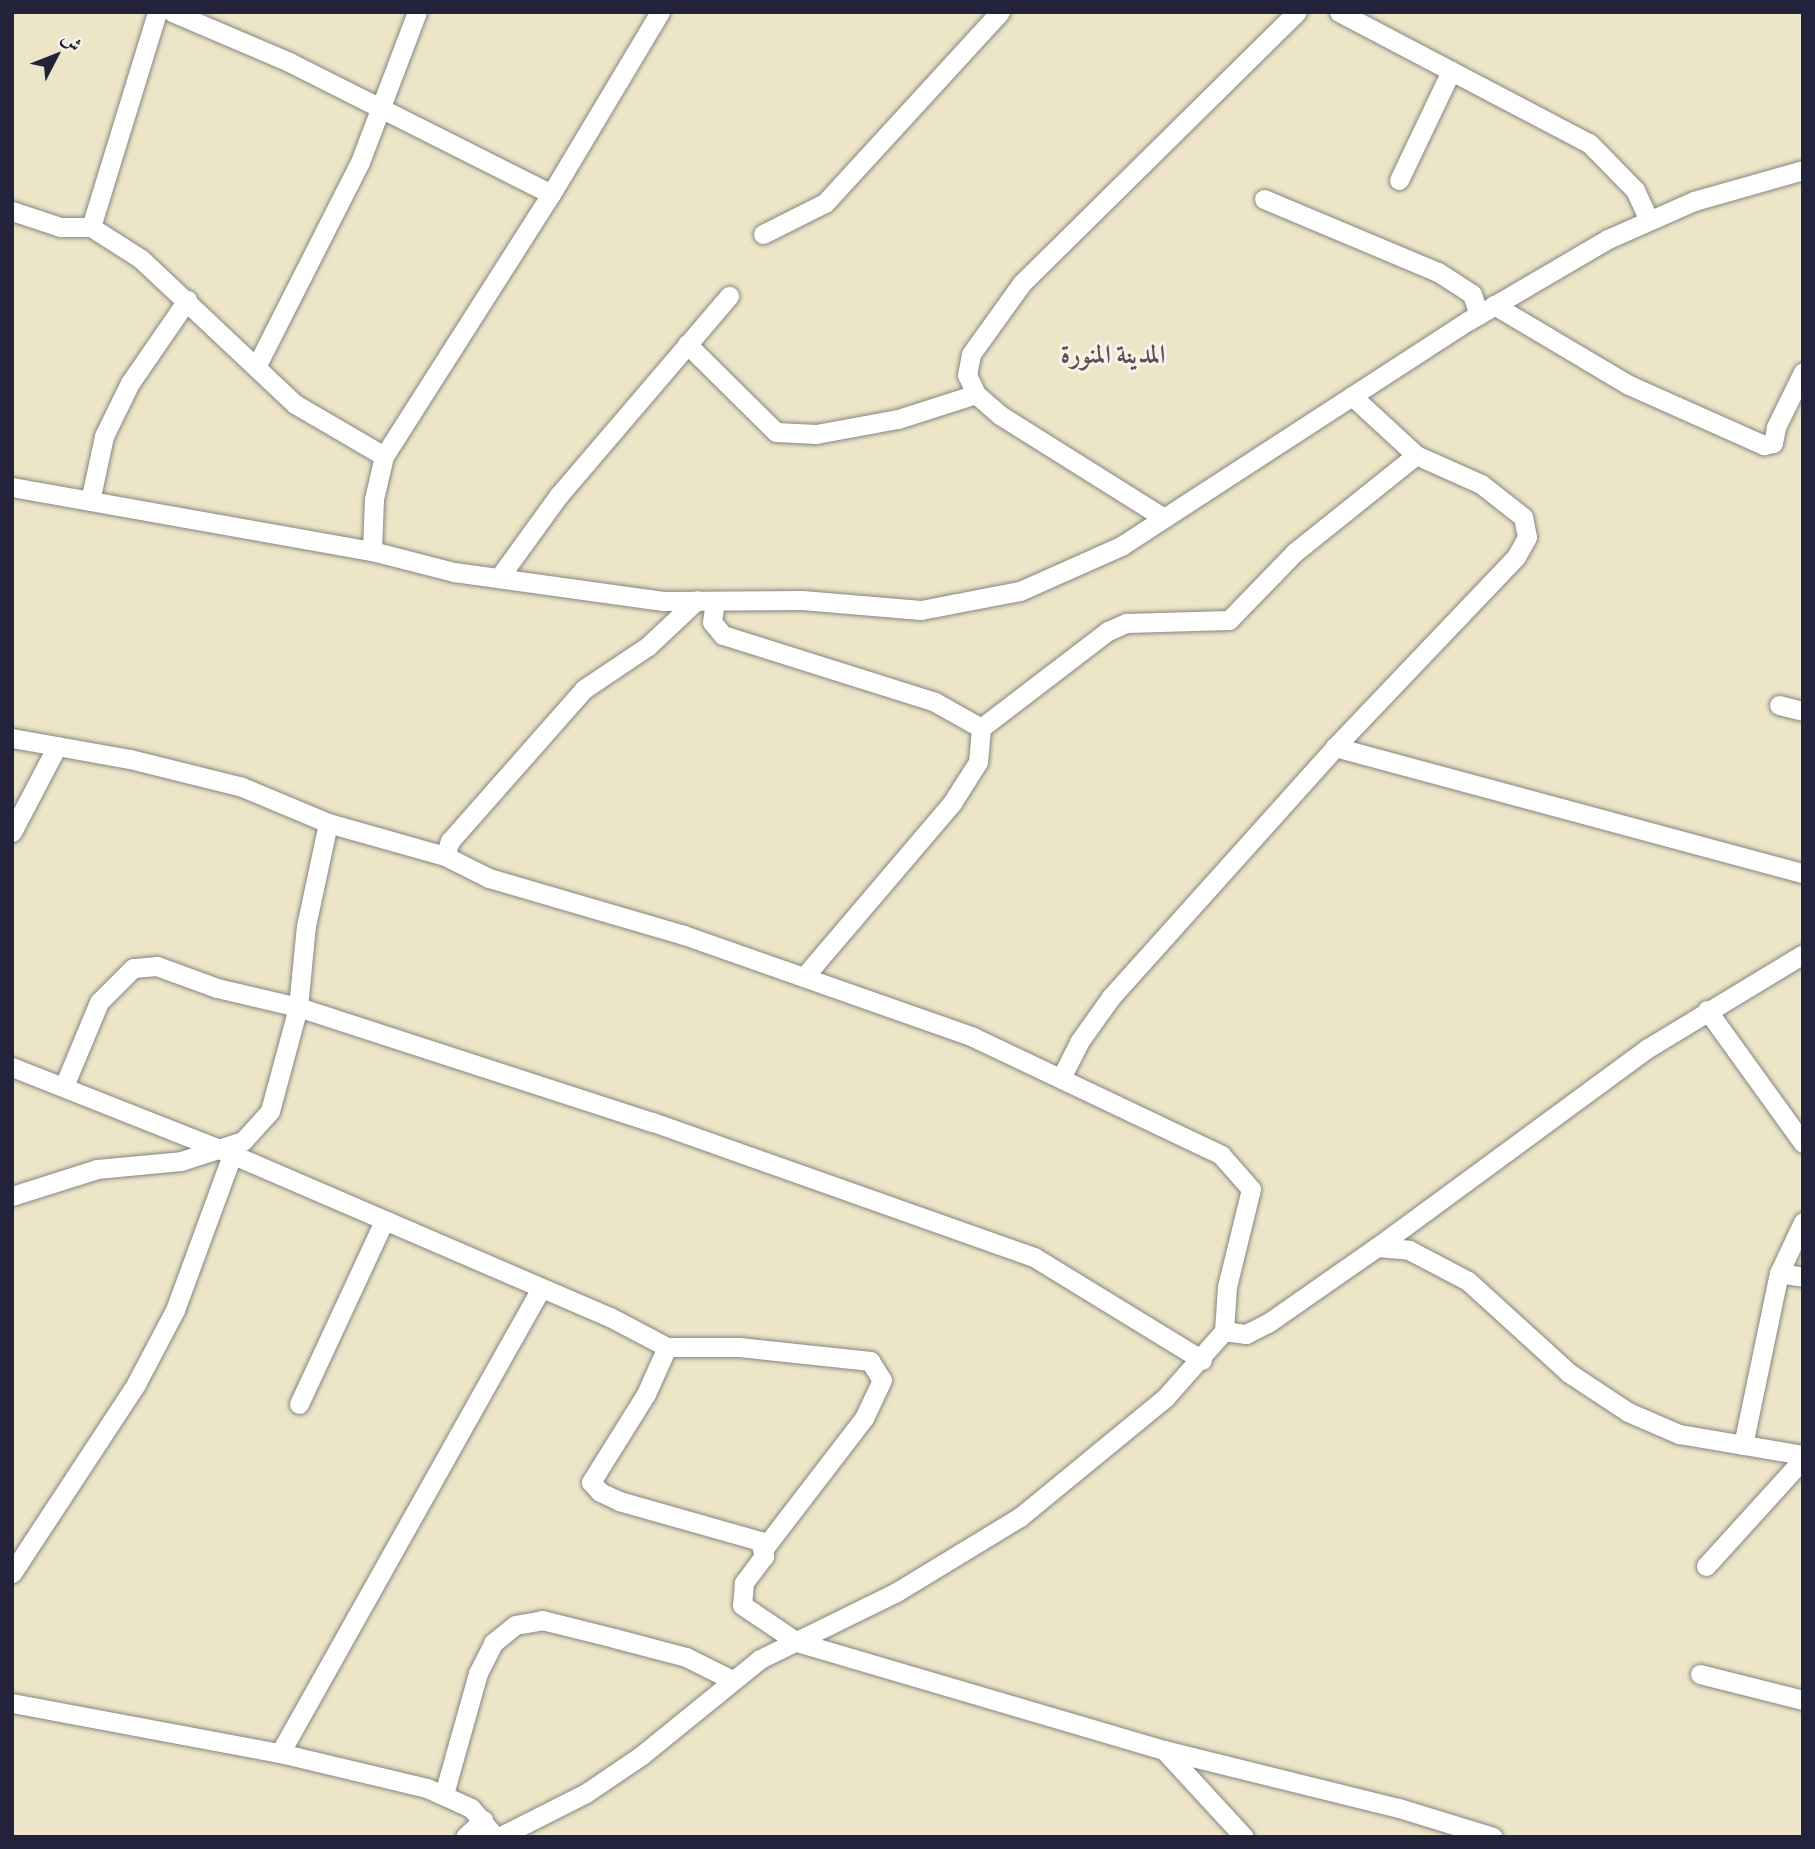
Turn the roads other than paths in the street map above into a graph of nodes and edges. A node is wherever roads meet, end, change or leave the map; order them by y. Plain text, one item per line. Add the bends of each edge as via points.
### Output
1 (157, 12) edge
2 (172, 12) edge
3 (418, 12) edge
4 (660, 12) edge
5 (1000, 12) edge
6 (1297, 12) edge
7 (1346, 14) edge
8 (1451, 71) junction
9 (381, 107) junction
10 (1803, 170) edge
11 (1399, 180) dead end
12 (551, 194) junction
13 (1264, 199) dead end
14 (12, 211) edge
15 (1649, 220) junction
16 (91, 227) junction
17 (763, 234) dead end
18 (729, 296) dead end
19 (187, 300) junction
20 (1487, 310) junction
21 (687, 344) junction
22 (256, 367) junction
23 (1803, 372) edge
24 (976, 394) junction
25 (1352, 396) junction
26 (384, 456) junction
27 (1416, 456) junction
28 (12, 488) edge
29 (90, 501) junction
30 (1164, 518) junction
31 (372, 551) junction
32 (501, 576) junction
33 (706, 601) junction
34 (1779, 705) dead end
35 (1803, 711) edge
36 (981, 728) junction
37 (12, 738) edge
38 (57, 746) junction
39 (1335, 747) junction
40 (328, 823) junction
41 (12, 832) edge
42 (445, 856) junction
43 (1803, 873) edge
44 (1803, 954) edge
45 (804, 977) junction
46 (298, 1007) junction
47 (1707, 1010) junction
48 (12, 1067) edge
49 (1062, 1076) junction
50 (64, 1086) junction
51 (1803, 1143) edge
52 (227, 1152) junction
53 (12, 1196) edge
54 (384, 1221) junction
55 (1803, 1222) edge
56 (1377, 1247) junction
57 (1779, 1273) junction
58 (1803, 1277) edge
59 (540, 1290) junction
60 (1224, 1331) junction
61 (667, 1347) junction
62 (1202, 1360) junction
63 (299, 1404) dead end
64 (1743, 1445) junction
65 (1803, 1457) edge
66 (765, 1547) junction
67 (1706, 1566) dead end
68 (12, 1573) edge
69 (797, 1642) junction
70 (1700, 1674) dead end
71 (732, 1680) junction
72 (1803, 1700) edge
73 (12, 1703) edge
74 (1164, 1750) junction
75 (281, 1753) junction
76 (444, 1794) junction
77 (483, 1820) junction
78 (465, 1837) edge
79 (497, 1837) edge
80 (1244, 1837) edge
81 (1493, 1837) edge

1 - 16 street
2 - 9 street
3 - 9 street
4 - 12 street
5 - 17 street via 825,203
6 - 24 street via 1022,283 971,354 967,375
7 - 8 street
8 - 11 street
8 - 15 street via 1589,143 1636,190
9 - 12 street
9 - 22 street via 348,188
10 - 15 street via 1694,201
12 - 26 street
13 - 20 street via 1438,272
14 - 16 street via 60,227
15 - 20 street
16 - 19 street via 121,243
18 - 21 street
19 - 22 street
19 - 29 street via 131,383 104,436
20 - 23 street via 1629,385 1763,445 1773,443
20 - 25 street
21 - 24 street via 776,432 816,434 898,419
21 - 32 street via 559,495
22 - 26 street via 295,404
24 - 30 street via 1010,422
25 - 27 street
25 - 30 street
26 - 31 street via 374,499
27 - 36 street via 1295,552 1229,620 1126,623 1108,631
27 - 39 street via 1481,484 1505,500 1523,517 1527,537 1516,557
28 - 29 street
29 - 31 street
30 - 33 street via 1069,572 974,602 921,610 802,600
31 - 32 street via 454,572
32 - 33 street via 663,601
33 - 36 street via 712,622 723,635 935,702
33 - 42 street via 584,689 450,841
34 - 35 street
36 - 45 street via 978,762 952,803
37 - 38 street
38 - 40 street via 242,787
38 - 41 street
39 - 43 street
39 - 49 street via 1111,997
40 - 42 street
40 - 46 street via 306,926
42 - 45 street via 489,878 684,935
44 - 47 street
45 - 49 street via 973,1037
46 - 50 street via 217,988 157,966 133,968 99,1002
46 - 52 street via 270,1111
46 - 62 street via 652,1122 1034,1257
47 - 51 street
47 - 56 street via 1647,1048
48 - 50 street
49 - 60 street via 1222,1155 1245,1177 1251,1189 1250,1204 1227,1287
50 - 52 street
52 - 53 street via 97,1169
52 - 54 street
52 - 68 street via 164,1331 107,1431
54 - 59 street
54 - 63 street
55 - 57 street
56 - 60 street via 1268,1322 1246,1334
56 - 64 street via 1409,1250 1468,1281 1569,1373 1628,1412 1679,1434
57 - 58 street
57 - 64 street
59 - 61 street via 611,1317
59 - 75 street
60 - 62 street
61 - 66 street via 646,1394 591,1482 619,1501 748,1535
61 - 66 street via 739,1347 870,1361 882,1380 864,1419
62 - 69 street via 1165,1398 1020,1517 895,1593
64 - 65 street
65 - 67 street
66 - 69 street via 764,1556 744,1583 742,1605
69 - 71 street via 760,1659
69 - 74 street
70 - 72 street
71 - 76 street via 686,1657 614,1638 542,1620 515,1625 493,1643 478,1672
71 - 79 street via 642,1755 586,1793
73 - 75 street
74 - 80 street
74 - 81 street via 1399,1808
75 - 76 street
76 - 77 street
77 - 78 street
77 - 79 street

